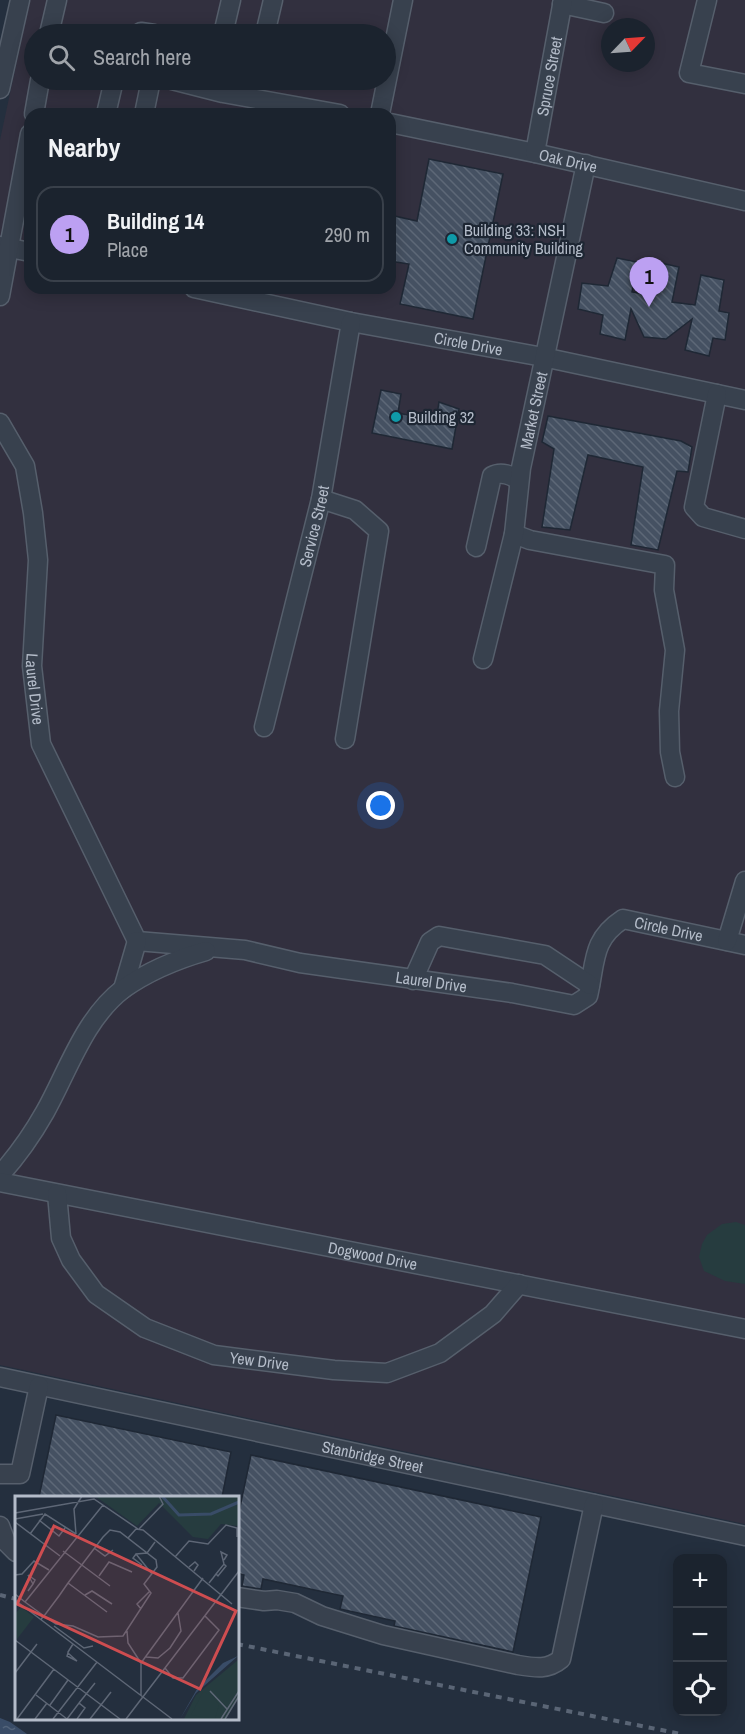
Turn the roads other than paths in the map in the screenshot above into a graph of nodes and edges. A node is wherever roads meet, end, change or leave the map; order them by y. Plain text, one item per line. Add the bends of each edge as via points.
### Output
1 (20, 0) edge
2 (57, 0) edge
3 (231, 0) edge
4 (273, 0) edge
5 (402, 0) edge
6 (706, 0) edge
7 (563, 2) edge
8 (604, 13) dead end
9 (51, 24) edge
10 (225, 24) edge
11 (267, 24) edge
12 (396, 31) edge
13 (745, 84) edge
14 (0, 89) edge
15 (38, 90) edge
16 (112, 90) edge
17 (149, 90) edge
18 (236, 90) edge
19 (385, 90) edge
20 (35, 108) edge
21 (107, 108) edge
22 (145, 108) edge
23 (314, 108) edge
24 (381, 108) edge
25 (396, 124) edge
26 (535, 153) junction
27 (24, 161) edge
28 (586, 164) junction
29 (745, 201) edge
30 (5, 247) edge
31 (24, 251) edge
32 (222, 294) edge
33 (0, 296) edge
34 (351, 322) junction
35 (543, 357) junction
36 (717, 393) junction
37 (745, 399) edge
38 (0, 423) edge
39 (519, 481) junction
40 (321, 499) junction
41 (745, 529) edge
42 (514, 534) junction
43 (476, 547) dead end
44 (483, 659) dead end
45 (264, 727) dead end
46 (345, 739) dead end
47 (675, 777) dead end
48 (745, 881) edge
49 (137, 940) junction
50 (736, 943) edge
51 (216, 948) junction
52 (413, 980) junction
53 (590, 985) junction
54 (123, 989) junction
55 (574, 1005) joint
56 (0, 1175) edge
57 (0, 1182) edge
58 (57, 1194) junction
59 (519, 1284) junction
60 (745, 1329) edge
61 (0, 1377) edge
62 (39, 1386) junction
63 (0, 1474) edge
64 (594, 1504) junction
65 (0, 1526) edge
66 (745, 1536) edge
67 (15, 1551) edge
68 (238, 1597) edge

1 - 14 street
2 - 9 street
3 - 10 street
4 - 11 street
5 - 12 street
6 - 13 street via 689,73
7 - 8 street
7 - 26 street, Spruce Street
15 - 20 street
16 - 21 street
17 - 22 street
18 - 23 street
19 - 24 street
25 - 26 street, Oak Drive
26 - 28 street, Oak Drive
27 - 30 street
28 - 29 street, Oak Drive
28 - 35 street, Market Street
30 - 31 street
30 - 33 street
32 - 34 street, Circle Drive
34 - 35 street, Circle Drive
34 - 40 street, Service Street
35 - 36 street, Circle Drive
35 - 39 street, Market Street
36 - 37 street, Circle Drive
36 - 41 street via 694,507 703,517
38 - 49 street, Laurel Drive via 25,466 33,513 38,560 32,666 41,744
39 - 42 street, Market Street
39 - 43 street via 513,476 492,476
40 - 45 street, Service Street
40 - 46 street via 356,510 379,531
42 - 44 street, Market Street
42 - 47 street via 665,565 664,590 675,650 669,711
48 - 50 street
49 - 51 street, Laurel Drive
49 - 54 street, Laurel Drive
50 - 53 street, Circle Drive via 623,919 608,929 599,943
51 - 52 street, Laurel Drive
51 - 54 street, Laurel Drive via 188,956
52 - 53 street via 430,942 439,936 545,955
52 - 55 street, Laurel Drive
53 - 55 street, Circle Drive via 588,996
54 - 56 street, Laurel Drive via 89,1028 25,1146
57 - 58 street, Dogwood Drive
58 - 59 street, Dogwood Drive
58 - 59 street, Yew Drive via 62,1238 71,1260 96,1294 145,1328 214,1355 387,1373 440,1353 493,1314
59 - 60 street, Dogwood Drive
61 - 62 street, Stanbridge Street
62 - 63 street via 20,1474
62 - 64 street, Stanbridge Street
64 - 66 street, Stanbridge Street
64 - 68 street via 561,1659 552,1667 537,1669 383,1635 295,1603
65 - 67 street via 6,1542

